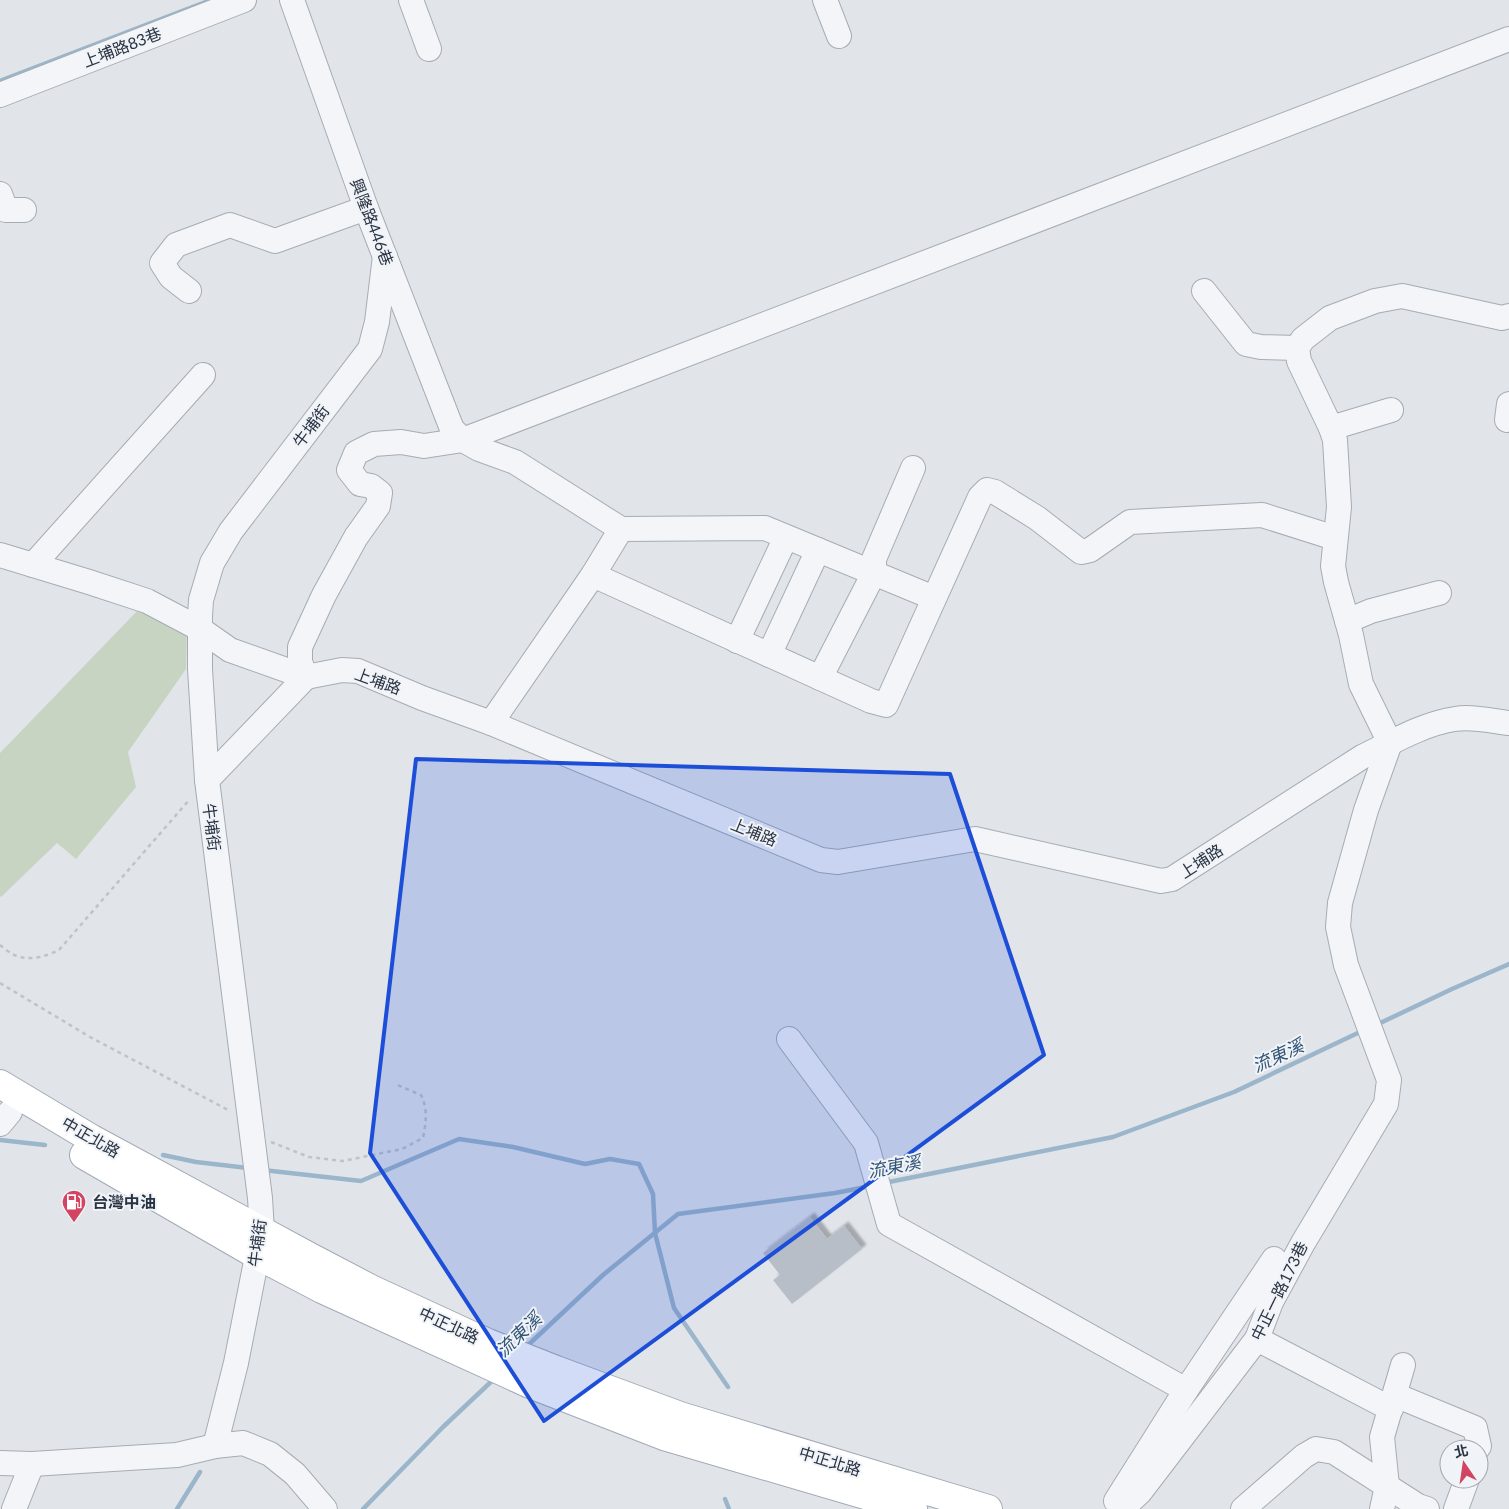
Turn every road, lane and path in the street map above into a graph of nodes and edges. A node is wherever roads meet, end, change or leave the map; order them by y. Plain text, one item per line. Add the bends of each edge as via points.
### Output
1 (244, 0) edge
2 (292, 0) edge
3 (411, 0) edge
4 (825, 0) edge
5 (839, 36) dead end
6 (1509, 39) edge
7 (429, 49) dead end
8 (0, 95) edge
9 (0, 194) edge
10 (366, 208) junction
11 (24, 210) dead end
12 (385, 256) junction
13 (1204, 291) dead end
14 (189, 292) dead end
15 (1509, 316) edge
16 (1297, 348) junction
17 (203, 375) dead end
18 (1391, 410) dead end
19 (1331, 428) junction
20 (463, 440) junction
21 (913, 468) dead end
22 (621, 530) junction
23 (786, 537) junction
24 (1335, 538) junction
25 (818, 550) junction
26 (0, 555) edge
27 (33, 565) junction
28 (874, 573) junction
29 (593, 575) junction
30 (1440, 593) dead end
31 (934, 598) junction
32 (1347, 621) junction
33 (200, 629) junction
34 (737, 640) junction
35 (769, 655) junction
36 (306, 677) junction
37 (820, 678) junction
38 (491, 723) junction
39 (1509, 723) edge
40 (1390, 743) junction
41 (206, 780) junction
42 (0, 945) edge
43 (0, 983) edge
44 (789, 1039) dead end
45 (0, 1084) edge
46 (395, 1084) dead end
47 (3, 1114) edge
48 (250, 1125) junction
49 (259, 1243) junction
50 (1274, 1259) dead end
51 (1257, 1339) junction
52 (479, 1350) junction
53 (1403, 1364) dead end
54 (1186, 1390) junction
55 (1393, 1402) junction
56 (1477, 1439) edge
57 (215, 1446) junction
58 (0, 1463) edge
59 (32, 1464) junction
60 (1387, 1486) junction
61 (1463, 1489) edge
62 (14, 1509) edge
63 (325, 1509) edge
64 (913, 1509) edge
65 (988, 1509) edge
66 (1111, 1509) edge
67 (1122, 1509) edge
68 (1243, 1509) edge
69 (1382, 1509) edge
70 (1426, 1509) edge
71 (1456, 1509) edge

1 - 8 street, 上埔路83巷
2 - 10 street, 興隆路446巷
3 - 7 street
4 - 5 street
6 - 20 street
9 - 11 street via 6,210
10 - 12 street, 興隆路446巷
10 - 14 street via 275,242 230,225 176,245 162,263 171,277
12 - 20 street, 興隆路446巷 via 452,429
12 - 33 street, 牛埔街 via 377,322 370,349 221,546 204,587
13 - 16 street via 1246,344
15 - 16 street via 1502,318 1402,296 1376,301 1330,318 1303,339
16 - 19 street via 1299,360
17 - 27 street
18 - 19 street
19 - 24 street via 1335,440 1339,508
20 - 22 street via 515,462
20 - 36 street via 424,446 401,442 374,444 356,453 349,470 360,484 371,486 380,493 378,506 356,537 300,647 300,662
21 - 28 street via 874,559
22 - 23 street via 765,528
22 - 29 street
23 - 25 street
23 - 34 street
24 - 31 street via 1262,515 1130,522 1090,550 1081,552 1037,518 987,490 980,497
24 - 32 street via 1333,566
25 - 28 street
25 - 35 street
26 - 27 street
27 - 33 street via 147,601
28 - 31 street
28 - 37 street
29 - 34 street
29 - 38 street
30 - 32 street via 1371,611
31 - 37 street via 886,705
32 - 40 street via 1361,684
33 - 36 street via 230,650
33 - 41 street, 牛埔街
34 - 35 street
35 - 37 street
36 - 38 street, 上埔路 via 342,670 358,671
36 - 41 street
38 - 40 street, 上埔路 via 821,860 838,862 975,839 1161,881 1172,879 1362,757
39 - 40 street, 上埔路 via 1457,718 1433,724
40 - 51 street, 中正一路173巷 via 1366,810 1340,903 1338,927 1346,965 1389,1080 1386,1104 1303,1243 1271,1302
41 - 42 path via 59,950 30,958 16,956
41 - 48 street, 牛埔街
43 - 48 path via 90,1037 239,1115
44 - 54 street via 866,1143 889,1224
45 - 49 main road, 中正北路
46 - 48 path via 421,1095 425,1102 423,1138 402,1149 343,1161 309,1157
47 - 49 main road, 中正北路
48 - 49 street, 牛埔街 via 260,1198
49 - 52 main road, 中正北路 via 322,1289
49 - 57 street, 牛埔街 via 236,1363
50 - 54 street
51 - 55 street
51 - 67 street, 中正一路173巷 via 1140,1492
52 - 64 main road, 中正北路 via 530,1384 664,1436
52 - 65 main road, 中正北路 via 556,1370 680,1416
53 - 55 street
54 - 66 street
55 - 56 street via 1475,1428
55 - 60 street via 1382,1437
57 - 59 street via 177,1455
57 - 63 street via 243,1443 270,1454 295,1474
58 - 59 street
59 - 62 street
60 - 68 street via 1334,1452 1316,1450 1304,1456
60 - 69 street
60 - 70 street
61 - 71 street

